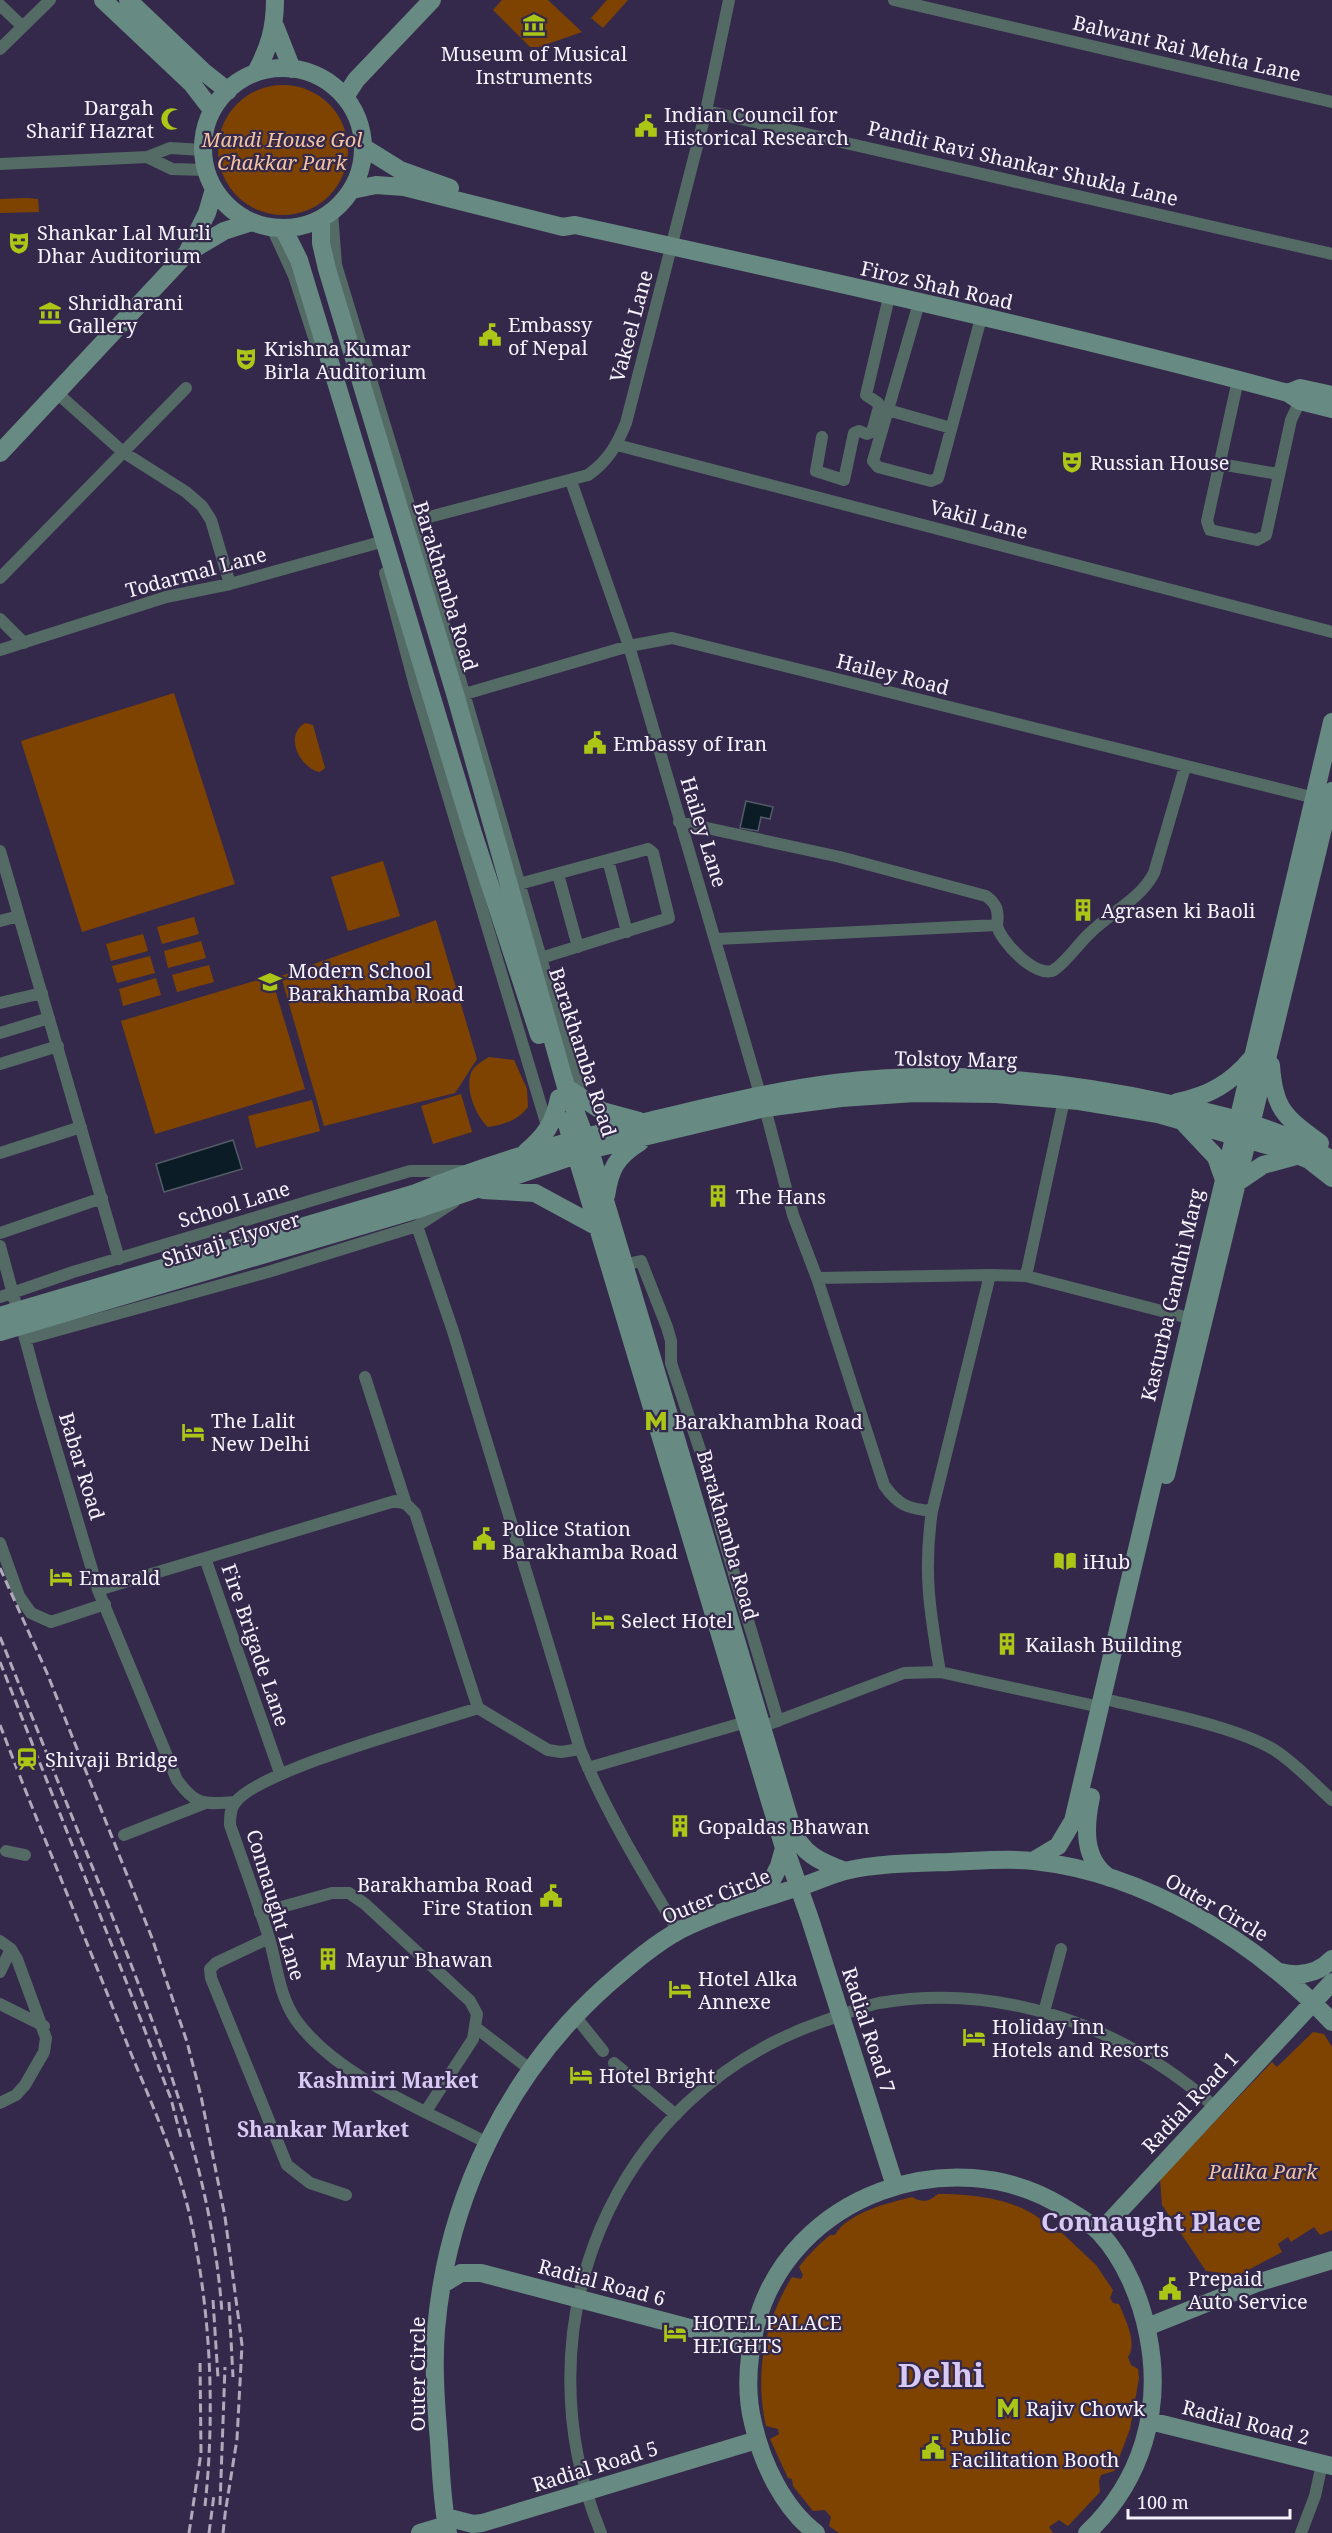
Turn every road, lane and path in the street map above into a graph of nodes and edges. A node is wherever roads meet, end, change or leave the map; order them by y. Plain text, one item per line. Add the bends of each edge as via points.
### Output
1 (50, 0) edge
2 (104, 0) edge
3 (128, 0) edge
4 (275, 0) edge
5 (416, 0) edge
6 (432, 0) edge
7 (729, 0) edge
8 (894, 0) edge
9 (0, 5) edge
10 (22, 26) junction
11 (275, 26) junction
12 (0, 49) edge
13 (292, 69) junction
14 (256, 72) junction
15 (228, 91) junction
16 (338, 91) junction
17 (1332, 102) edge
18 (212, 110) junction
19 (706, 111) junction
20 (363, 147) junction
21 (202, 150) junction
22 (147, 157) junction
23 (0, 164) edge
24 (206, 170) junction
25 (214, 189) junction
26 (352, 190) junction
27 (326, 216) junction
28 (252, 222) junction
29 (575, 225) junction
30 (277, 228) junction
31 (672, 246) junction
32 (187, 253) junction
33 (1332, 254) edge
34 (890, 297) junction
35 (919, 303) junction
36 (981, 318) junction
37 (1238, 380) junction
38 (186, 388) dead end
39 (57, 393) junction
40 (1332, 395) edge
41 (1294, 397) junction
42 (1332, 409) edge
43 (888, 410) junction
44 (951, 428) junction
45 (822, 437) dead end
46 (617, 445) junction
47 (123, 452) junction
48 (0, 453) edge
49 (1220, 464) junction
50 (1278, 474) junction
51 (571, 480) junction
52 (414, 521) junction
53 (377, 543) junction
54 (0, 578) edge
55 (230, 585) junction
56 (0, 619) edge
57 (1332, 632) edge
58 (24, 643) junction
59 (629, 646) junction
60 (0, 650) edge
61 (460, 696) junction
62 (428, 709) junction
63 (1332, 722) edge
64 (1185, 767) junction
65 (1327, 798) edge
66 (679, 822) junction
67 (0, 851) edge
68 (608, 860) junction
69 (558, 874) junction
70 (519, 884) junction
71 (19, 916) junction
72 (0, 921) edge
73 (997, 925) junction
74 (627, 932) junction
75 (717, 939) junction
76 (578, 946) junction
77 (541, 958) junction
78 (42, 993) junction
79 (0, 1003) edge
80 (49, 1018) junction
81 (0, 1033) edge
82 (58, 1046) junction
83 (1270, 1048) junction
84 (1253, 1058) junction
85 (0, 1064) edge
86 (562, 1093) junction
87 (583, 1100) junction
88 (1064, 1100) junction
89 (763, 1101) junction
90 (1169, 1104) junction
91 (1182, 1121) junction
92 (81, 1127) junction
93 (647, 1129) junction
94 (549, 1130) junction
95 (1242, 1130) junction
96 (582, 1146) junction
97 (1332, 1152) edge
98 (0, 1153) edge
99 (1298, 1155) junction
100 (520, 1157) junction
101 (1332, 1160) edge
102 (469, 1171) junction
103 (1332, 1178) edge
104 (1229, 1180) junction
105 (475, 1189) junction
106 (102, 1198) junction
107 (605, 1202) junction
108 (417, 1226) junction
109 (596, 1226) junction
110 (0, 1233) edge
111 (299, 1234) junction
112 (0, 1246) edge
113 (119, 1259) junction
114 (990, 1275) junction
115 (1026, 1276) junction
116 (817, 1278) junction
117 (13, 1292) junction
118 (0, 1296) edge
119 (0, 1316) edge
120 (1189, 1318) junction
121 (0, 1332) edge
122 (26, 1339) junction
123 (366, 1377) dead end
124 (406, 1504) junction
125 (932, 1511) junction
126 (0, 1543) edge
127 (205, 1558) junction
128 (98, 1590) junction
129 (105, 1604) junction
130 (940, 1672) junction
131 (1106, 1704) junction
132 (478, 1708) junction
133 (762, 1723) junction
134 (580, 1749) junction
135 (588, 1768) junction
136 (280, 1773) junction
137 (1332, 1800) edge
138 (235, 1802) junction
139 (203, 1804) junction
140 (124, 1835) dead end
141 (784, 1848) junction
142 (6, 1851) dead end
143 (25, 1855) dead end
144 (1033, 1861) junction
145 (845, 1871) junction
146 (1117, 1882) junction
147 (797, 1888) junction
148 (764, 1896) junction
149 (260, 1913) junction
150 (678, 1931) junction
151 (269, 1938) junction
152 (0, 1941) edge
153 (1061, 1948) dead end
154 (11, 1949) junction
155 (1332, 1959) edge
156 (0, 1972) edge
157 (1280, 1972) junction
158 (1332, 1982) edge
159 (1313, 2002) junction
160 (0, 2004) edge
161 (1044, 2012) junction
162 (841, 2015) junction
163 (575, 2016) junction
164 (1332, 2022) edge
165 (44, 2026) junction
166 (475, 2027) junction
167 (603, 2051) dead end
168 (614, 2063) dead end
169 (531, 2070) junction
170 (0, 2103) edge
171 (1215, 2108) junction
172 (426, 2111) junction
173 (676, 2115) junction
174 (487, 2143) junction
175 (895, 2186) junction
176 (346, 2195) dead end
177 (1100, 2232) junction
178 (1332, 2260) edge
179 (443, 2284) junction
180 (577, 2298) junction
181 (1147, 2327) junction
182 (751, 2344) junction
183 (1150, 2421) junction
184 (757, 2440) junction
185 (1327, 2465) edge
186 (586, 2493) junction
187 (447, 2525) edge
188 (812, 2532) edge
189 (420, 2533) edge
190 (601, 2533) edge
191 (1087, 2533) edge
192 (1301, 2533) edge

1 - 10 street
2 - 18 main road via 192,84
3 - 15 main road
4 - 11 main road
5 - 16 main road via 348,73
6 - 16 main road via 356,80
7 - 19 street, Vakeel Lane
8 - 17 street, Balwant Rai Mehta Lane
9 - 10 street
10 - 12 street
11 - 13 main road
11 - 14 main road via 266,56
13 - 14 main road
13 - 16 main road via 311,73
14 - 15 main road
15 - 18 main road
16 - 20 main road via 358,122
18 - 21 main road via 204,129
19 - 31 street, Vakeel Lane
19 - 33 street, Pandit Ravi Shankar Shukla Lane
20 - 26 main road via 360,172
20 - 29 main road, Firoz Shah Road via 406,173 567,219
21 - 22 street via 170,148
21 - 24 main road
22 - 23 street
22 - 24 street via 172,169
24 - 25 main road
25 - 28 main road via 231,209
25 - 32 main road
26 - 27 main road
26 - 29 main road, Firoz Shah Road via 376,185 404,187 563,227
27 - 30 main road via 302,226
27 - 52 street via 336,265
27 - 61 main road, Barakhamba Road via 321,243 327,269
28 - 30 main road
28 - 32 main road via 224,231
29 - 31 main road, Firoz Shah Road
30 - 53 street via 323,362
30 - 62 main road, Barakhamba Road via 299,260
31 - 34 main road, Firoz Shah Road
31 - 46 street, Vakeel Lane
32 - 39 main road
34 - 35 main road, Firoz Shah Road
34 - 45 street via 866,395 878,403 872,432 854,433 844,480 816,471
35 - 36 main road, Firoz Shah Road
35 - 43 street
36 - 37 main road, Firoz Shah Road
36 - 44 street
37 - 41 main road, Firoz Shah Road
37 - 49 street
38 - 47 street
39 - 47 street
39 - 48 main road
40 - 41 main road, Firoz Shah Road via 1300,388
41 - 42 main road, Firoz Shah Road
41 - 50 street
43 - 44 street
43 - 44 street via 873,461 878,467 936,480
46 - 51 street, Vakeel Lane via 603,465
46 - 57 street, Vakil Lane
47 - 54 street
47 - 55 street via 202,506 211,520
49 - 50 street
49 - 50 street via 1208,527 1257,540 1266,535
51 - 52 street, Vakeel Lane
51 - 59 street, Hailey Lane
52 - 61 street
53 - 55 street, Todarmal Lane
53 - 62 street
55 - 58 street, Todarmal Lane via 166,597
56 - 58 street
58 - 60 street, Todarmal Lane
59 - 61 street, Hailey Road
59 - 64 street, Hailey Road via 672,638 692,642
59 - 66 street, Hailey Lane
61 - 70 street
61 - 86 main road, Barakhamba Road
62 - 86 main road, Barakhamba Road
62 - 94 street
63 - 65 main road, Kasturba Gandhi Marg
64 - 65 street, Hailey Road
64 - 73 street via 1147,886 1053,970 1035,969 1004,941
65 - 83 main road, Kasturba Gandhi Marg
65 - 84 main road, Kasturba Gandhi Marg
66 - 73 street via 840,856 986,896 996,903
66 - 75 street, Hailey Lane
67 - 71 street
68 - 69 street
68 - 74 street
68 - 74 street via 648,849 653,853 670,916
69 - 70 street
69 - 76 street
70 - 77 street
71 - 72 street
71 - 78 street
73 - 75 street
74 - 76 street
75 - 89 street, Hailey Lane
76 - 77 street
77 - 87 street
78 - 79 street
78 - 80 street
80 - 81 street
80 - 82 street
82 - 85 street
82 - 92 street
83 - 95 main road, Kasturba Gandhi Marg
83 - 97 main road via 1278,1105 1288,1119
84 - 90 main road via 1238,1075 1216,1089
84 - 95 main road, Kasturba Gandhi Marg
86 - 87 main road
86 - 94 main road
86 - 96 main road, Barakhamba Road
87 - 93 main road
88 - 89 main road, Tolstoy Marg via 915,1093
88 - 91 main road, Tolstoy Marg
88 - 115 street
89 - 90 main road, Tolstoy Marg via 842,1082 919,1078 1080,1088
89 - 93 main road, Tolstoy Marg
89 - 116 street, Hailey Lane via 793,1215
90 - 95 main road, Tolstoy Marg
91 - 95 main road, Tolstoy Marg
91 - 104 main road via 1216,1157
92 - 98 street
92 - 106 street
93 - 96 main road, Tolstoy Marg
93 - 107 main road via 614,1163
94 - 100 main road
95 - 99 main road, Tolstoy Marg
95 - 101 main road, Tolstoy Marg via 1289,1137
95 - 104 main road, Kasturba Gandhi Marg
96 - 100 main road, Shivaji Flyover
96 - 105 main road, Shivaji Flyover
96 - 107 main road, Barakhamba Road
96 - 109 main road, Barakhamba Road
99 - 103 main road, Tolstoy Marg
99 - 104 main road
100 - 102 main road, Shivaji Flyover
102 - 111 main road, Shivaji Flyover
102 - 113 street, School Lane via 410,1171
104 - 120 main road, Kasturba Gandhi Marg
104 - 131 main road, Kasturba Gandhi Marg
105 - 108 street
105 - 109 main road via 532,1192
105 - 111 main road, Shivaji Flyover via 418,1209
106 - 110 street
106 - 113 street
107 - 133 main road, Barakhamba Road via 727,1578
108 - 122 street
108 - 134 street via 453,1331
109 - 133 main road, Barakhamba Road
111 - 119 main road, Shivaji Flyover
111 - 121 main road, Shivaji Flyover
112 - 117 street, Babar Road
113 - 117 street, School Lane
114 - 115 street
114 - 116 street
114 - 125 street
115 - 120 street
116 - 125 street, Hailey Lane via 884,1485 894,1499 909,1509
117 - 118 street, School Lane
117 - 122 street, Babar Road
120 - 131 main road, Kasturba Gandhi Marg
122 - 128 street, Babar Road
123 - 124 street
124 - 127 street, Fire Brigade Lane via 395,1501
124 - 132 street via 415,1513
125 - 130 street via 927,1582
126 - 129 street via 20,1596 31,1613 51,1622
127 - 128 street
127 - 136 street, Fire Brigade Lane
128 - 129 street, Babar Road
129 - 139 street, Babar Road via 177,1780 189,1796
130 - 131 street
130 - 133 street via 904,1673
131 - 137 street via 1195,1722 1252,1740 1292,1763
131 - 144 main road, Kasturba Gandhi Marg via 1070,1828 1058,1846
131 - 146 main road, Kasturba Gandhi Marg via 1086,1818 1093,1861
132 - 134 street via 548,1750
132 - 136 street
133 - 135 street
133 - 141 main road, Barakhamba Road
133 - 145 main road, Barakhamba Road via 798,1843 806,1852
134 - 135 street
135 - 150 street via 621,1838
136 - 138 street
138 - 139 street
138 - 149 street, Connaught Lane via 230,1825
139 - 140 street
141 - 147 main road, Radial Road 7
141 - 148 main road
142 - 143 street
144 - 145 main road, Outer Circle via 931,1861
144 - 146 main road, Outer Circle
145 - 147 main road, Outer Circle
146 - 157 main road, Outer Circle via 1159,1897 1195,1916
147 - 148 main road, Outer Circle
147 - 162 main road, Radial Road 7
148 - 150 main road, Outer Circle
149 - 151 street, Connaught Lane
149 - 166 street via 332,1893 349,1893 470,2001 477,2014
150 - 163 main road, Outer Circle via 631,1964
151 - 172 street, Connaught Lane via 283,1993 295,2018 315,2043 344,2067
151 - 176 street via 216,1963 210,1969 211,1978 287,2165 310,2182
152 - 154 street
153 - 161 street
154 - 156 street
154 - 165 street
155 - 157 main road via 1312,1972
157 - 159 main road, Outer Circle
158 - 159 main road, Radial Road 1
159 - 164 main road, Outer Circle
159 - 171 main road, Radial Road 1
160 - 165 street
161 - 162 street via 941,1998 877,2004
161 - 171 street via 1104,2032 1140,2051 1190,2085
162 - 173 street via 803,2028 748,2056 720,2075
162 - 175 main road, Radial Road 7
163 - 167 street
163 - 169 main road, Outer Circle
165 - 170 street via 44,2052 25,2085
166 - 169 street
166 - 172 street via 473,2039
168 - 173 street
169 - 174 main road, Outer Circle
171 - 177 main road, Radial Road 1
172 - 174 street, Connaught Lane
173 - 180 street via 648,2146 612,2203 597,2234
174 - 179 main road, Outer Circle via 456,2224
175 - 177 main road via 953,2176 1001,2182 1046,2197
175 - 182 main road via 858,2200 817,2228 792,2254 772,2285
177 - 181 main road via 1134,2287
178 - 181 main road via 1257,2283
179 - 180 main road, Radial Road 6 via 462,2273 474,2272
179 - 187 main road, Outer Circle via 436,2331 435,2397
180 - 182 main road, Radial Road 6
180 - 186 street via 569,2391
181 - 183 main road via 1154,2389
182 - 184 main road via 748,2392
183 - 185 main road, Radial Road 2
183 - 191 main road via 1125,2486
184 - 186 main road, Radial Road 5
184 - 188 main road via 773,2479
185 - 192 street
186 - 187 main road, Radial Road 5 via 482,2523
186 - 190 street
187 - 189 main road

